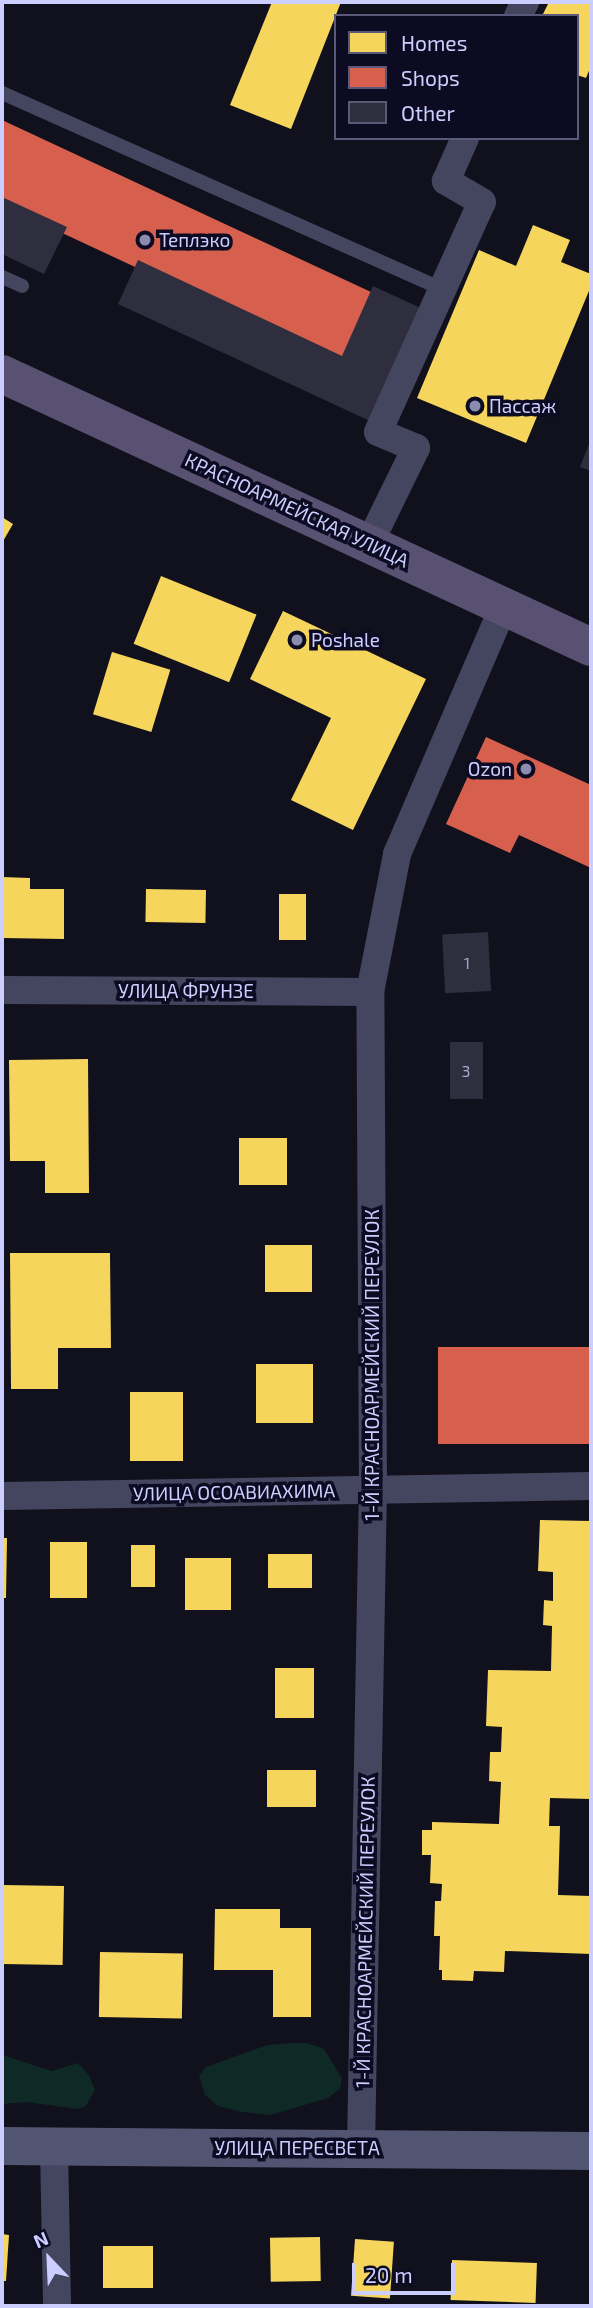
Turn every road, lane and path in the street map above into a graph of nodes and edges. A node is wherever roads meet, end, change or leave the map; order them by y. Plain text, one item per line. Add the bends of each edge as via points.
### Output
1 (2, 93) edge
2 (464, 140) edge
3 (2, 277) edge
4 (22, 286) dead end
5 (442, 289) junction
6 (2, 374) edge
7 (369, 544) junction
8 (504, 606) junction
9 (591, 647) edge
10 (2, 990) edge
11 (370, 992) junction
12 (591, 1486) edge
13 (373, 1490) junction
14 (2, 1496) edge
15 (2, 2146) edge
16 (54, 2147) junction
17 (361, 2148) junction
18 (591, 2151) edge
19 (57, 2306) edge

1 - 5 lane
2 - 5 street via 446,181 482,202
3 - 4 lane
5 - 7 street via 378,432 416,448
6 - 7 main road, КРАСНОАРМЕЙСКАЯ УЛИЦА
7 - 8 main road, КРАСНОАРМЕЙСКАЯ УЛИЦА
8 - 9 main road, КРАСНОАРМЕЙСКАЯ УЛИЦА
8 - 11 street, 1-Й КРАСНОАРМЕЙСКИЙ ПЕРЕУЛОК via 397,854
10 - 11 street, УЛИЦА ФРУНЗЕ
11 - 13 street, 1-Й КРАСНОАРМЕЙСКИЙ ПЕРЕУЛОК
12 - 13 street, УЛИЦА ОСОАВИАХИМА
13 - 14 street, УЛИЦА ОСОАВИАХИМА
13 - 17 street, 1-Й КРАСНОАРМЕЙСКИЙ ПЕРЕУЛОК
15 - 16 main road, УЛИЦА ПЕРЕСВЕТА
16 - 17 main road, УЛИЦА ПЕРЕСВЕТА
16 - 19 street
17 - 18 main road, УЛИЦА ПЕРЕСВЕТА

